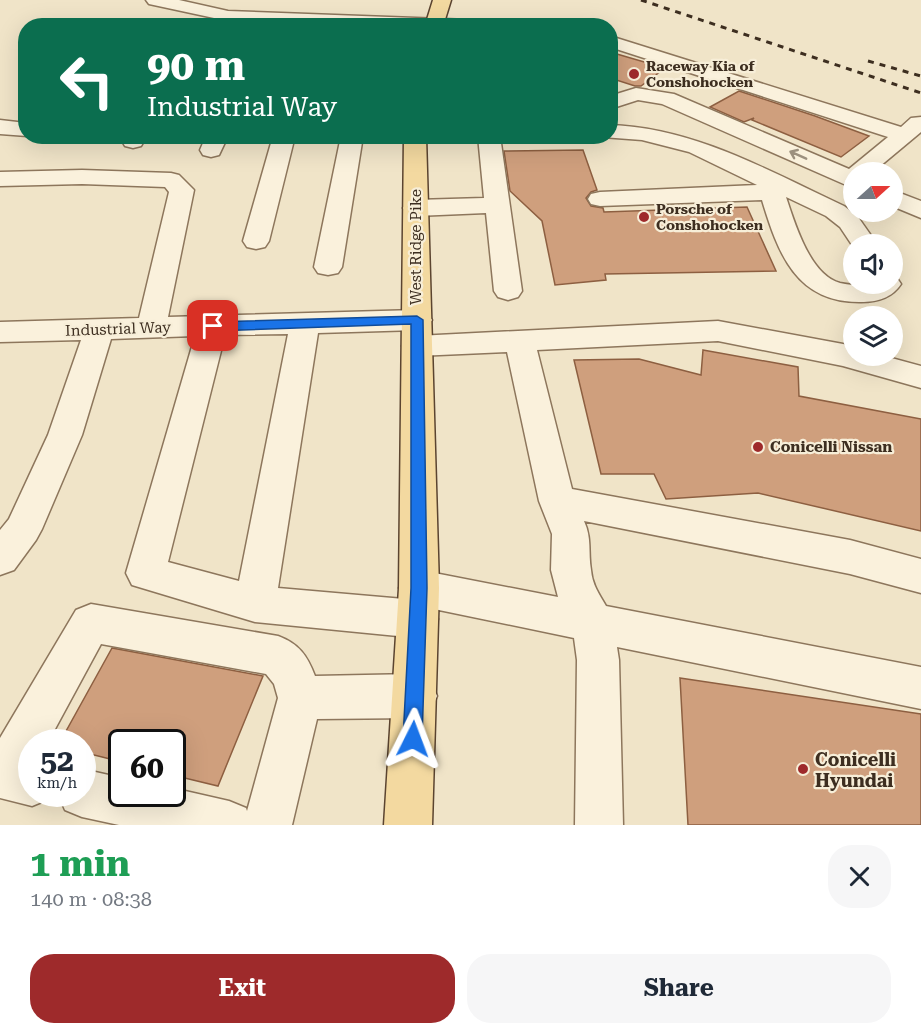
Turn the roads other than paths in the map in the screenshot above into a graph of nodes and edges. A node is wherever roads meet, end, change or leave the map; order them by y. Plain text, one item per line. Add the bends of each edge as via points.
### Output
1 (155, 0) edge
2 (241, 0) edge
3 (300, 0) edge
4 (442, 0) edge
5 (215, 17) edge
6 (289, 18) junction
7 (409, 18) edge
8 (436, 18) edge
9 (618, 44) edge
10 (710, 73) junction
11 (667, 98) junction
12 (618, 100) edge
13 (0, 127) edge
14 (18, 129) edge
15 (912, 130) edge
16 (618, 132) edge
17 (282, 144) edge
18 (351, 144) edge
19 (415, 144) edge
20 (490, 144) edge
21 (873, 162) edge
22 (843, 172) edge
23 (0, 179) edge
24 (770, 186) junction
25 (600, 199) dead end
26 (903, 202) edge
27 (496, 205) junction
28 (416, 208) junction
29 (921, 210) edge
30 (857, 234) edge
31 (256, 241) dead end
32 (328, 267) dead end
33 (508, 291) dead end
34 (843, 292) edge
35 (305, 324) junction
36 (213, 326) junction
37 (151, 328) junction
38 (99, 330) junction
39 (0, 332) edge
40 (417, 333) junction
41 (520, 341) junction
42 (921, 376) edge
43 (557, 501) junction
44 (0, 558) edge
45 (921, 576) edge
46 (419, 603) junction
47 (255, 604) junction
48 (592, 621) junction
49 (921, 688) edge
50 (415, 696) junction
51 (300, 698) junction
52 (12, 781) edge
53 (96, 796) edge
54 (228, 825) edge
55 (268, 825) edge
56 (408, 825) edge
57 (599, 825) edge

1 - 5 street
2 - 5 street
3 - 6 street
4 - 8 main road
5 - 6 street
6 - 7 street via 388,13
9 - 10 street
10 - 11 street
10 - 15 street
11 - 12 street via 636,94
22 -> 11 street
13 - 14 street
15 - 21 street
16 - 24 street via 642,133 698,147
17 - 31 street
18 - 32 street
19 - 28 main road, West Ridge Pike
20 - 27 street
23 - 37 street via 171,180 182,190
24 - 25 street
24 - 30 street via 835,211
24 - 34 street via 804,270 831,290
26 - 29 street
27 - 28 street
27 - 33 street
28 - 40 main road, West Ridge Pike
35 - 36 street, Industrial Way
35 - 40 street, Industrial Way
35 - 47 street
36 - 37 street, Industrial Way
36 - 47 street via 146,573
37 - 38 street, Industrial Way
38 - 39 street, Industrial Way
38 - 44 street via 65,435 23,529
40 - 41 street, Industrial Way
40 - 46 main road, West Ridge Pike
41 - 42 street, Industrial Way via 718,331 843,355
41 - 43 street
43 - 45 street via 850,557
43 - 48 street via 571,534 571,570 576,593
46 - 47 street
46 - 48 street
46 - 50 main road, West Ridge Pike
48 - 49 street
48 - 57 street via 598,660
50 - 51 street
50 - 56 main road, West Ridge Pike
51 - 52 street via 293,674 278,656 91,623
51 - 55 street
53 - 54 street

